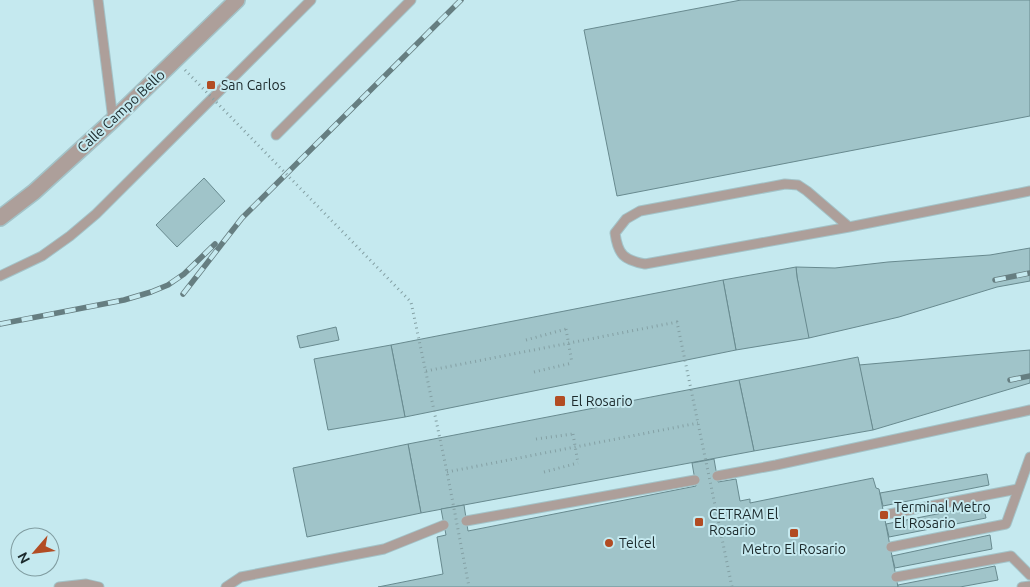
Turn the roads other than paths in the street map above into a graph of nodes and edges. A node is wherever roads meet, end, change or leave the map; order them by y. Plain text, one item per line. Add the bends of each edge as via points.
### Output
1 (98, 0) edge
2 (237, 0) edge
3 (311, 0) edge
4 (411, 0) edge
5 (113, 120) junction
6 (276, 135) dead end
7 (1030, 191) edge
8 (0, 218) edge
9 (849, 227) junction
10 (0, 276) edge
11 (1030, 410) edge
12 (1030, 457) edge
13 (717, 476) dead end
14 (694, 480) dead end
15 (1018, 489) junction
16 (884, 515) dead end
17 (466, 521) dead end
18 (444, 525) dead end
19 (891, 547) dead end
20 (1030, 575) edge
21 (896, 577) dead end
22 (1030, 586) edge
23 (59, 587) edge
24 (98, 587) edge
25 (226, 587) edge
26 (1022, 587) edge

1 - 5 lane
2 - 5 street, Calle Campo Bello
3 - 10 lane via 96,214 42,256
4 - 6 lane
5 - 8 street, Calle Campo Bello via 34,192
7 - 9 lane
9 - 9 lane via 645,264 630,261 617,249 615,233 626,219 640,211 785,184 798,185 807,191
11 - 13 lane
12 - 15 lane
14 - 17 lane
15 - 16 lane
15 - 19 lane via 1006,524
18 - 25 lane via 384,549 241,578
20 - 21 lane via 1012,556
22 - 26 lane
23 - 24 lane via 86,584

